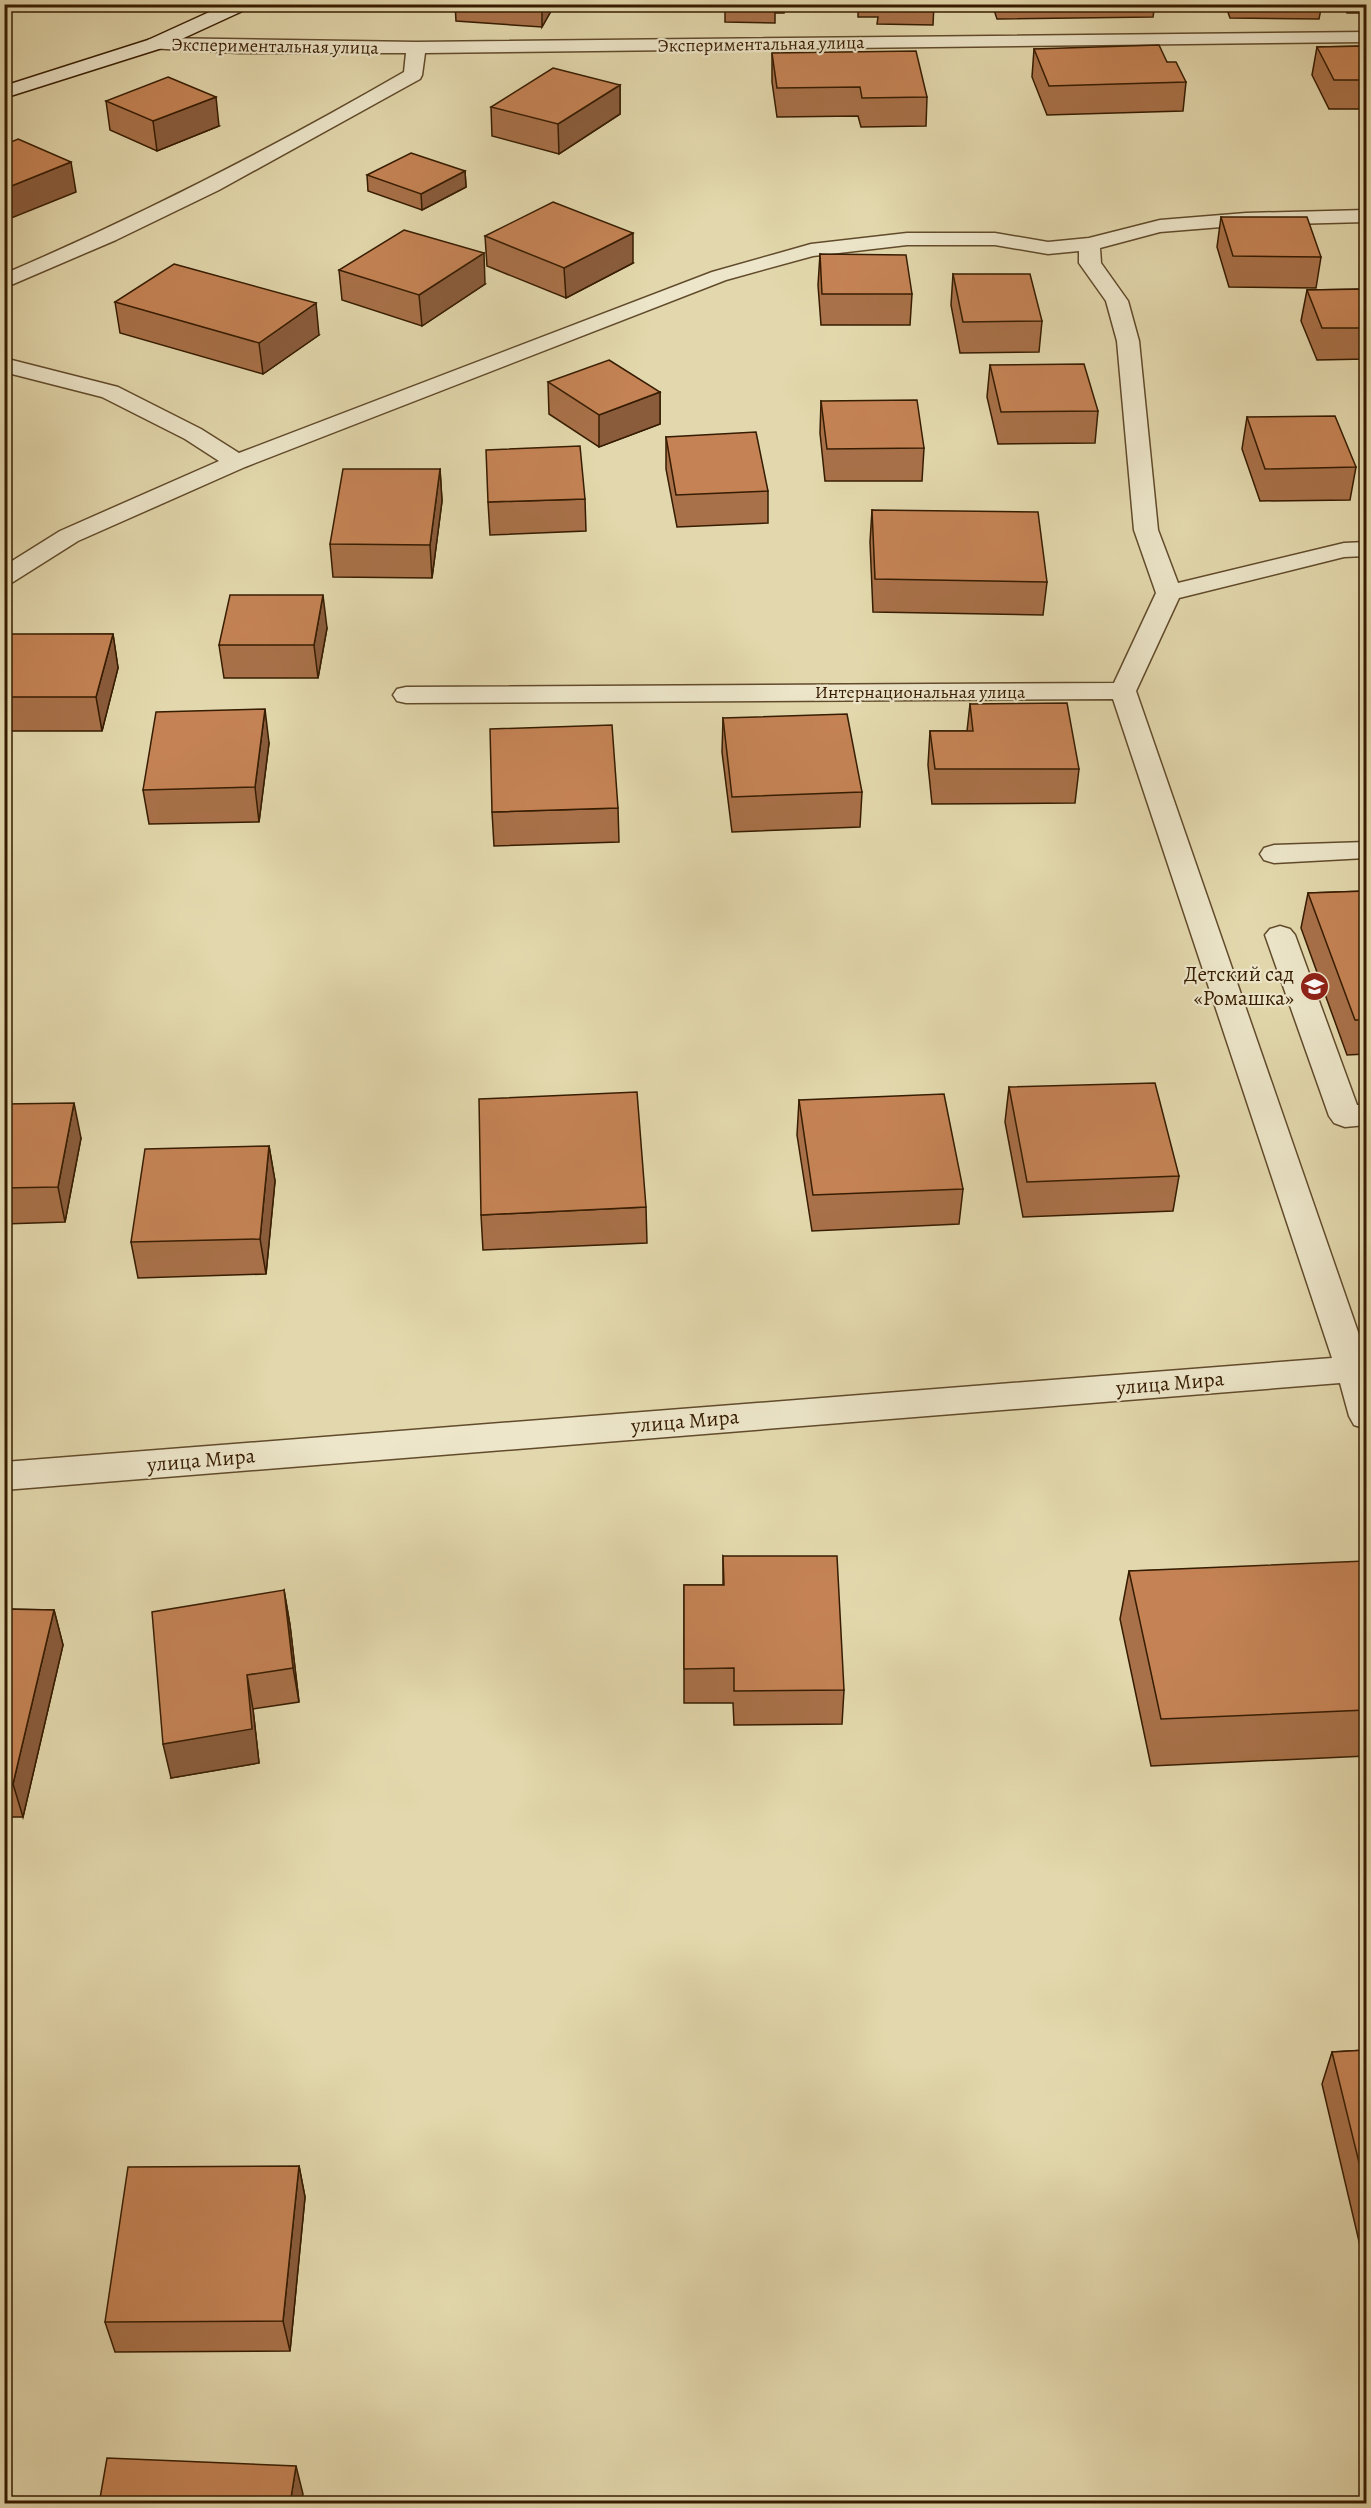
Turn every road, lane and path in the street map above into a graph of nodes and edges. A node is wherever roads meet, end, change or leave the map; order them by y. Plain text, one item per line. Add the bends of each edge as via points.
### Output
1 (243, 4) edge
2 (1366, 37) edge
3 (155, 44) junction
4 (416, 48) junction
5 (4, 92) edge
6 (1366, 216) edge
7 (1089, 244) junction
8 (4, 282) edge
9 (4, 365) edge
10 (237, 462) junction
11 (1366, 549) edge
12 (4, 577) edge
13 (1170, 593) junction
14 (1123, 692) junction
15 (406, 695) dead end
16 (1366, 850) edge
17 (1274, 854) dead end
18 (1280, 935) dead end
19 (1366, 1115) edge
20 (1360, 1368) edge
21 (1366, 1416) edge
22 (4, 1476) edge

1 - 3 street
2 - 4 street, Экспериментальная улица
3 - 4 street, Экспериментальная улица
3 - 5 street
4 - 8 street via 412,75 382,93 210,186
6 - 7 street via 1160,226
7 - 10 street via 1048,248 994,239 907,239 811,250 719,276
7 - 13 street via 1090,264 1117,301 1128,341 1146,530
9 - 10 street via 110,392 193,434
10 - 12 street via 69,536
11 - 13 street via 1344,550
13 - 14 street
14 - 15 street, Интернациональная улица
14 - 20 street
16 - 17 street
18 - 19 street via 1345,1116
20 - 21 street
20 - 22 street, улица Мира

